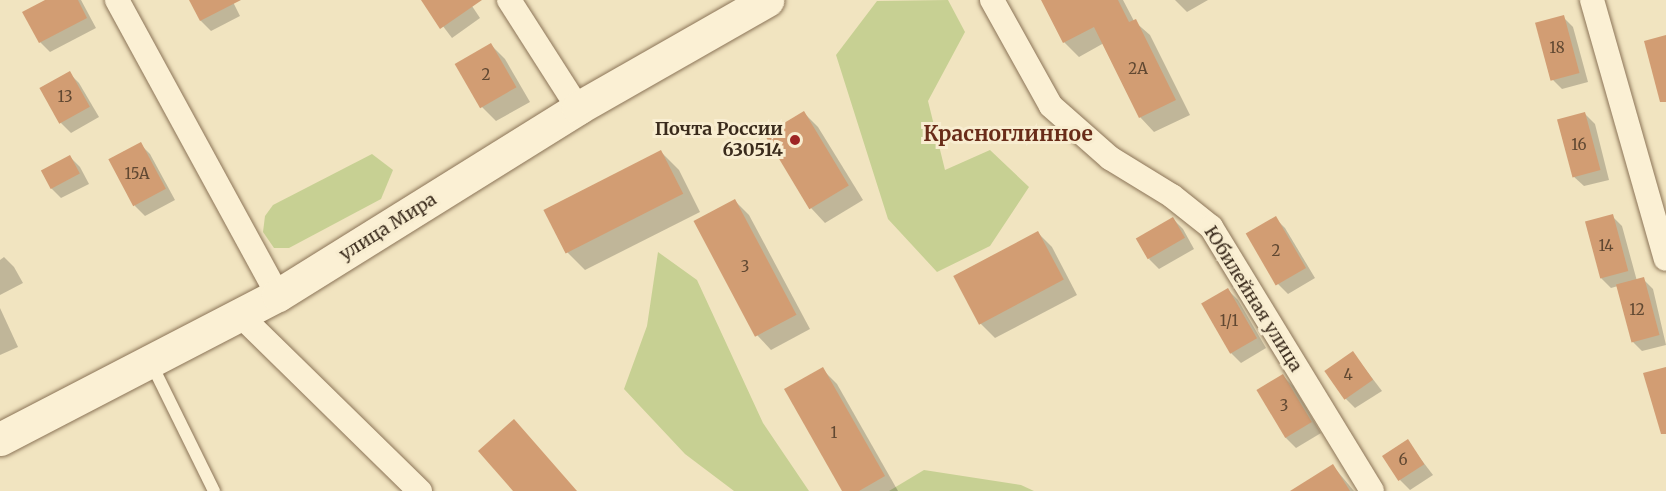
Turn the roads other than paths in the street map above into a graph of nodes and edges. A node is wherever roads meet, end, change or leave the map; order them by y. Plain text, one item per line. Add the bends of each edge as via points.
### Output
1 (117, 0) edge
2 (509, 0) edge
3 (767, 0) edge
4 (992, 0) edge
5 (1592, 0) edge
6 (578, 108) junction
7 (1666, 259) edge
8 (279, 295) junction
9 (240, 315) junction
10 (150, 360) junction
11 (0, 439) edge
12 (214, 491) edge
13 (420, 491) edge
14 (1372, 491) edge

1 - 8 street
2 - 6 street
3 - 6 street, улица Мира
4 - 14 street, Юбилейная улица via 1051,106 1110,159 1172,196 1211,227
5 - 7 street
6 - 8 street, улица Мира
8 - 9 street, улица Мира
9 - 10 street, улица Мира
9 - 13 street
10 - 11 street, улица Мира
10 - 12 lane

